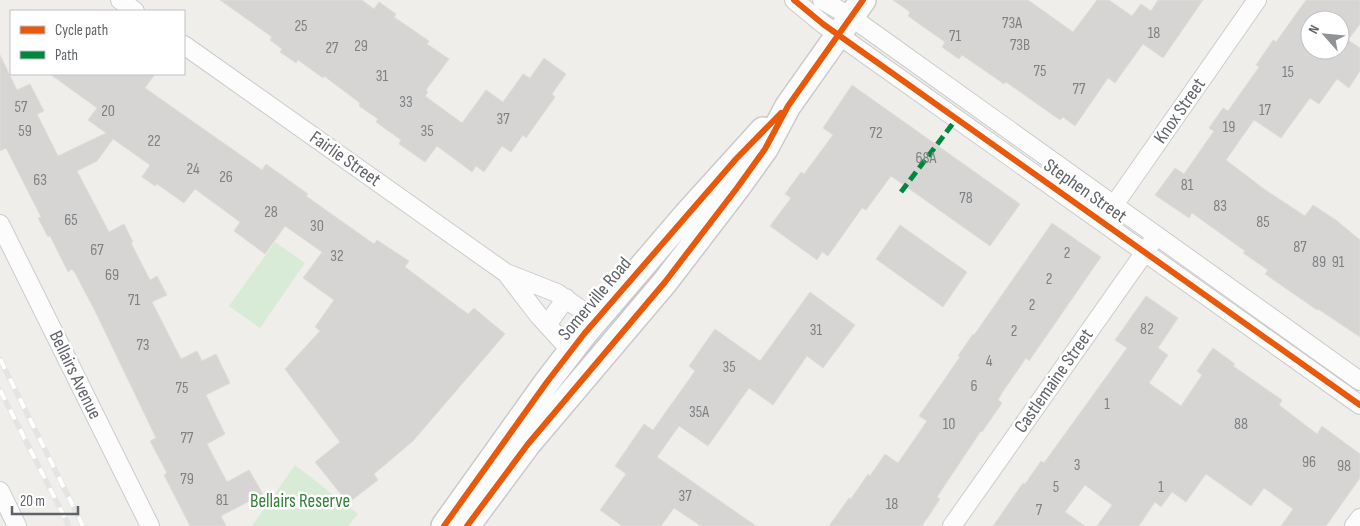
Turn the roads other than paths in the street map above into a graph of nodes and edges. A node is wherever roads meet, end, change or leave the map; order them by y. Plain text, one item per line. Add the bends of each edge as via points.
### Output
1 (120, 0) edge
2 (794, 0) edge
3 (822, 0) edge
4 (1257, 0) edge
5 (135, 10) edge
6 (851, 17) edge
7 (185, 46) edge
8 (788, 106) junction
9 (1113, 206) junction
10 (1102, 221) junction
11 (0, 224) edge
12 (1157, 236) junction
13 (1145, 252) junction
14 (506, 273) junction
15 (566, 298) junction
16 (596, 320) junction
17 (547, 326) junction
18 (571, 351) junction
19 (604, 354) junction
20 (1360, 381) edge
21 (1360, 405) edge
22 (0, 492) edge
23 (1360, 518) edge
24 (17, 526) edge
25 (150, 526) edge
26 (444, 526) edge
27 (467, 526) edge
28 (952, 526) edge
29 (1354, 526) edge

1 - 5 street
2 - 6 street, Stephen Street via 813,16
3 - 6 street, Stephen Street
4 - 9 street, Knox Street
6 - 8 main road, Somerville Road
6 - 9 street, Stephen Street
6 - 10 street, Stephen Street
7 - 14 street, Fairlie Street
8 - 16 main road, Somerville Road via 736,159
8 - 19 main road, Somerville Road via 765,149 737,188 665,282
9 - 10 street, Knox Street
9 - 12 street, Stephen Street
10 - 13 street, Stephen Street
11 - 25 street, Bellairs Avenue
12 - 13 street, Castlemaine Street
12 - 20 street, Stephen Street
13 - 21 street, Stephen Street
13 - 28 street, Castlemaine Street
14 - 15 street, Fairlie Street
14 - 17 street, Fairlie Street
15 - 16 street, Fairlie Street
15 - 17 street
16 - 18 main road, Somerville Road
16 - 19 main road
17 - 18 street, Fairlie Street
18 - 19 main road
18 - 26 main road, Somerville Road
19 - 27 main road, Somerville Road via 514,461
22 - 24 street
23 - 29 street

